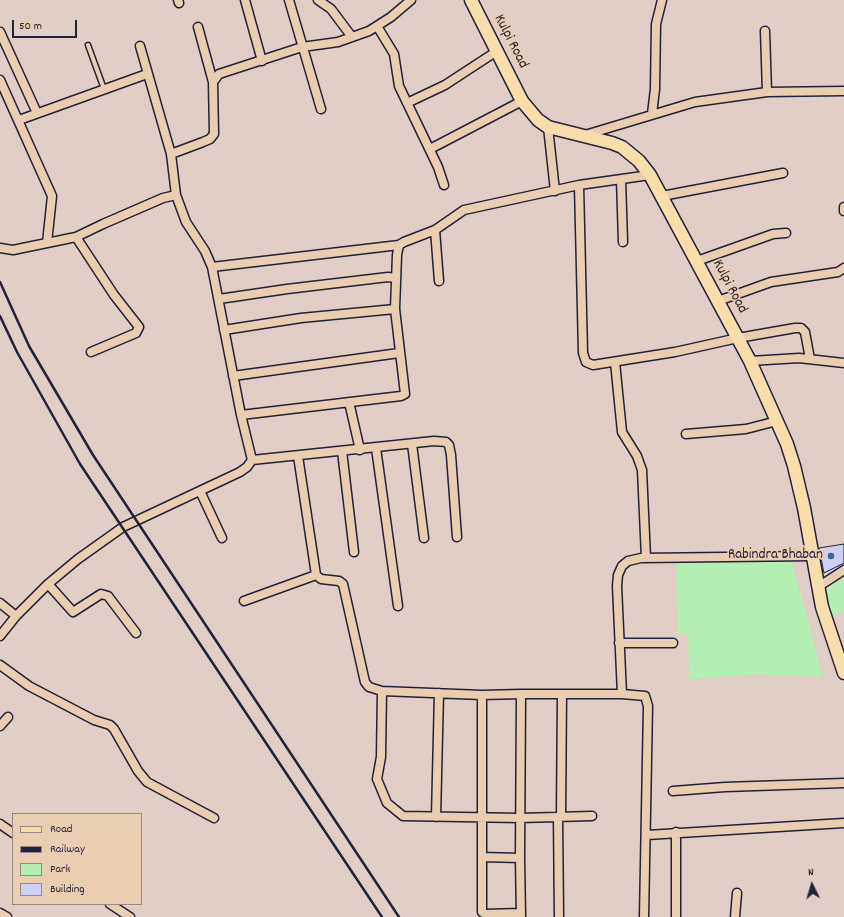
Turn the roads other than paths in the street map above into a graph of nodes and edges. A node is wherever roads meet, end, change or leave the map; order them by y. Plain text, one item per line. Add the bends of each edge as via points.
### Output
1 (245, 0) edge
2 (289, 0) edge
3 (318, 0) edge
4 (411, 0) edge
5 (471, 0) edge
6 (662, 0) edge
7 (377, 26) junction
8 (198, 27) dead end
9 (765, 31) dead end
10 (0, 32) edge
11 (352, 37) junction
12 (88, 45) dead end
13 (140, 46) dead end
14 (302, 47) junction
15 (497, 51) junction
16 (262, 61) junction
17 (147, 74) junction
18 (0, 80) edge
19 (214, 82) junction
20 (104, 89) junction
21 (844, 91) edge
22 (767, 92) junction
23 (522, 101) junction
24 (407, 103) junction
25 (321, 109) dead end
26 (37, 113) junction
27 (652, 114) junction
28 (19, 120) junction
29 (548, 127) junction
30 (582, 136) junction
31 (430, 149) junction
32 (171, 154) junction
33 (783, 173) dead end
34 (650, 175) junction
35 (621, 179) junction
36 (444, 185) dead end
37 (579, 185) junction
38 (555, 190) junction
39 (176, 194) junction
40 (662, 196) junction
41 (844, 207) edge
42 (844, 210) edge
43 (435, 230) junction
44 (786, 233) dead end
45 (76, 237) junction
46 (623, 242) dead end
47 (47, 243) junction
48 (399, 246) junction
49 (0, 248) edge
50 (696, 260) junction
51 (212, 267) junction
52 (844, 268) edge
53 (396, 278) junction
54 (439, 281) dead end
55 (219, 298) junction
56 (718, 301) junction
57 (395, 308) junction
58 (224, 330) junction
59 (738, 338) junction
60 (91, 352) dead end
61 (399, 353) junction
62 (810, 359) junction
63 (750, 361) junction
64 (616, 362) junction
65 (844, 363) edge
66 (233, 376) junction
67 (348, 402) junction
68 (241, 415) junction
69 (777, 421) junction
70 (686, 434) dead end
71 (412, 444) junction
72 (376, 448) junction
73 (360, 450) junction
74 (342, 451) junction
75 (298, 456) junction
76 (252, 460) junction
77 (200, 491) junction
78 (457, 537) dead end
79 (222, 538) dead end
80 (424, 538) dead end
81 (354, 552) dead end
82 (812, 556) junction
83 (646, 558) junction
84 (844, 570) edge
85 (316, 575) junction
86 (48, 584) junction
87 (818, 587) junction
88 (244, 601) dead end
89 (0, 603) edge
90 (398, 606) dead end
91 (16, 616) junction
92 (136, 633) dead end
93 (0, 636) edge
94 (673, 643) dead end
95 (619, 644) junction
96 (0, 665) edge
97 (844, 673) edge
98 (382, 691) junction
99 (440, 693) junction
100 (521, 694) junction
101 (562, 694) junction
102 (622, 694) junction
103 (482, 695) junction
104 (8, 717) dead end
105 (0, 726) edge
106 (844, 783) edge
107 (673, 791) dead end
108 (592, 816) dead end
109 (436, 817) junction
110 (560, 817) junction
111 (214, 818) dead end
112 (482, 818) junction
113 (520, 818) junction
114 (844, 823) edge
115 (0, 824) edge
116 (12, 832) edge
117 (676, 832) junction
118 (647, 835) junction
119 (482, 857) junction
120 (520, 858) junction
121 (737, 893) dead end
122 (112, 905) edge
123 (0, 913) edge
124 (521, 915) edge
125 (6, 917) edge
126 (130, 917) edge
127 (559, 917) edge
128 (644, 917) edge
129 (676, 917) edge
130 (735, 917) edge

1 - 16 street
2 - 14 street
3 - 11 street via 331,8
4 - 7 street
5 - 15 main road, Kulpi Road
6 - 27 street via 656,24
7 - 11 street
7 - 24 street via 394,54 399,86
8 - 19 street
9 - 22 street
10 - 26 street
11 - 14 street via 338,42
12 - 20 lane
13 - 17 street
14 - 16 street
14 - 25 street
15 - 23 main road, Kulpi Road
15 - 24 street via 445,85
16 - 19 street via 224,72
17 - 20 street
17 - 32 street
18 - 28 street
19 - 32 street via 214,134 204,142
20 - 26 street
21 - 22 street
22 - 27 street via 695,102
23 - 29 main road, Kulpi Road via 538,120
23 - 31 street
24 - 31 street
26 - 28 street
27 - 30 street
28 - 47 street via 52,196
29 - 30 main road, Kulpi Road
29 - 38 street
30 - 34 main road, Kulpi Road via 622,148 639,161
31 - 36 street
32 - 39 street
33 - 40 street
34 - 35 street
34 - 40 main road, Kulpi Road
35 - 37 street
35 - 46 street
37 - 38 street
37 - 64 street via 583,353 586,362 593,365
38 - 43 street via 464,210
39 - 45 street
39 - 51 street via 186,222 207,254
40 - 50 main road, Kulpi Road
41 - 42 street
43 - 48 street
43 - 54 street
44 - 50 street via 773,234
45 - 47 street
45 - 60 street via 114,295 139,327 136,333
47 - 49 street via 13,250
48 - 51 street
48 - 53 street
50 - 56 main road, Kulpi Road
51 - 55 street
52 - 56 street via 838,272 771,282
53 - 55 street
53 - 57 street
55 - 58 street
56 - 59 main road, Kulpi Road
57 - 58 street via 300,318
57 - 61 street
58 - 66 street
59 - 62 street via 801,328 805,332
59 - 63 main road, Kulpi Road
59 - 64 street
61 - 66 street
61 - 67 street via 405,394
62 - 63 street
62 - 65 street
63 - 69 main road, Kulpi Road
64 - 83 street via 622,432 637,456 642,470
66 - 68 street
67 - 68 street
67 - 73 street
68 - 76 street
69 - 70 street via 746,429
69 - 82 main road, Kulpi Road via 794,466
71 - 72 street
71 - 78 street via 441,441 449,445
71 - 80 street
72 - 73 street
72 - 90 street
73 - 74 street
74 - 75 street
74 - 81 street
75 - 76 street
75 - 85 street
76 - 77 street via 240,472
77 - 79 street
77 - 86 street via 123,527
82 - 83 street
82 - 87 main road, Kulpi Road
83 - 95 street via 628,561 618,575
84 - 87 street
85 - 88 street
85 - 98 street via 321,579 339,581 343,584 365,682 369,687
86 - 91 street
86 - 92 street via 73,612 101,594 108,596
87 - 97 main road, Kulpi Road via 827,626
89 - 91 street
91 - 93 street
94 - 95 street
95 - 102 street
96 - 111 street via 29,686 94,720 110,725 147,782
98 - 99 street
98 - 109 street via 381,757 377,779 386,801 403,816
99 - 103 street
99 - 109 street
100 - 101 street
100 - 103 street
100 - 113 street
101 - 102 street
101 - 110 street
102 - 118 street via 645,696 648,706 645,827
103 - 112 street
104 - 105 street
106 - 107 street
108 - 110 street
109 - 112 street
110 - 113 street
110 - 127 street
112 - 113 street
112 - 119 street
113 - 120 street
114 - 117 street
115 - 116 street
117 - 118 street
117 - 129 street
118 - 128 street
119 - 120 street
119 - 124 street via 483,913
120 - 124 street
121 - 130 street
122 - 126 street
123 - 125 street

